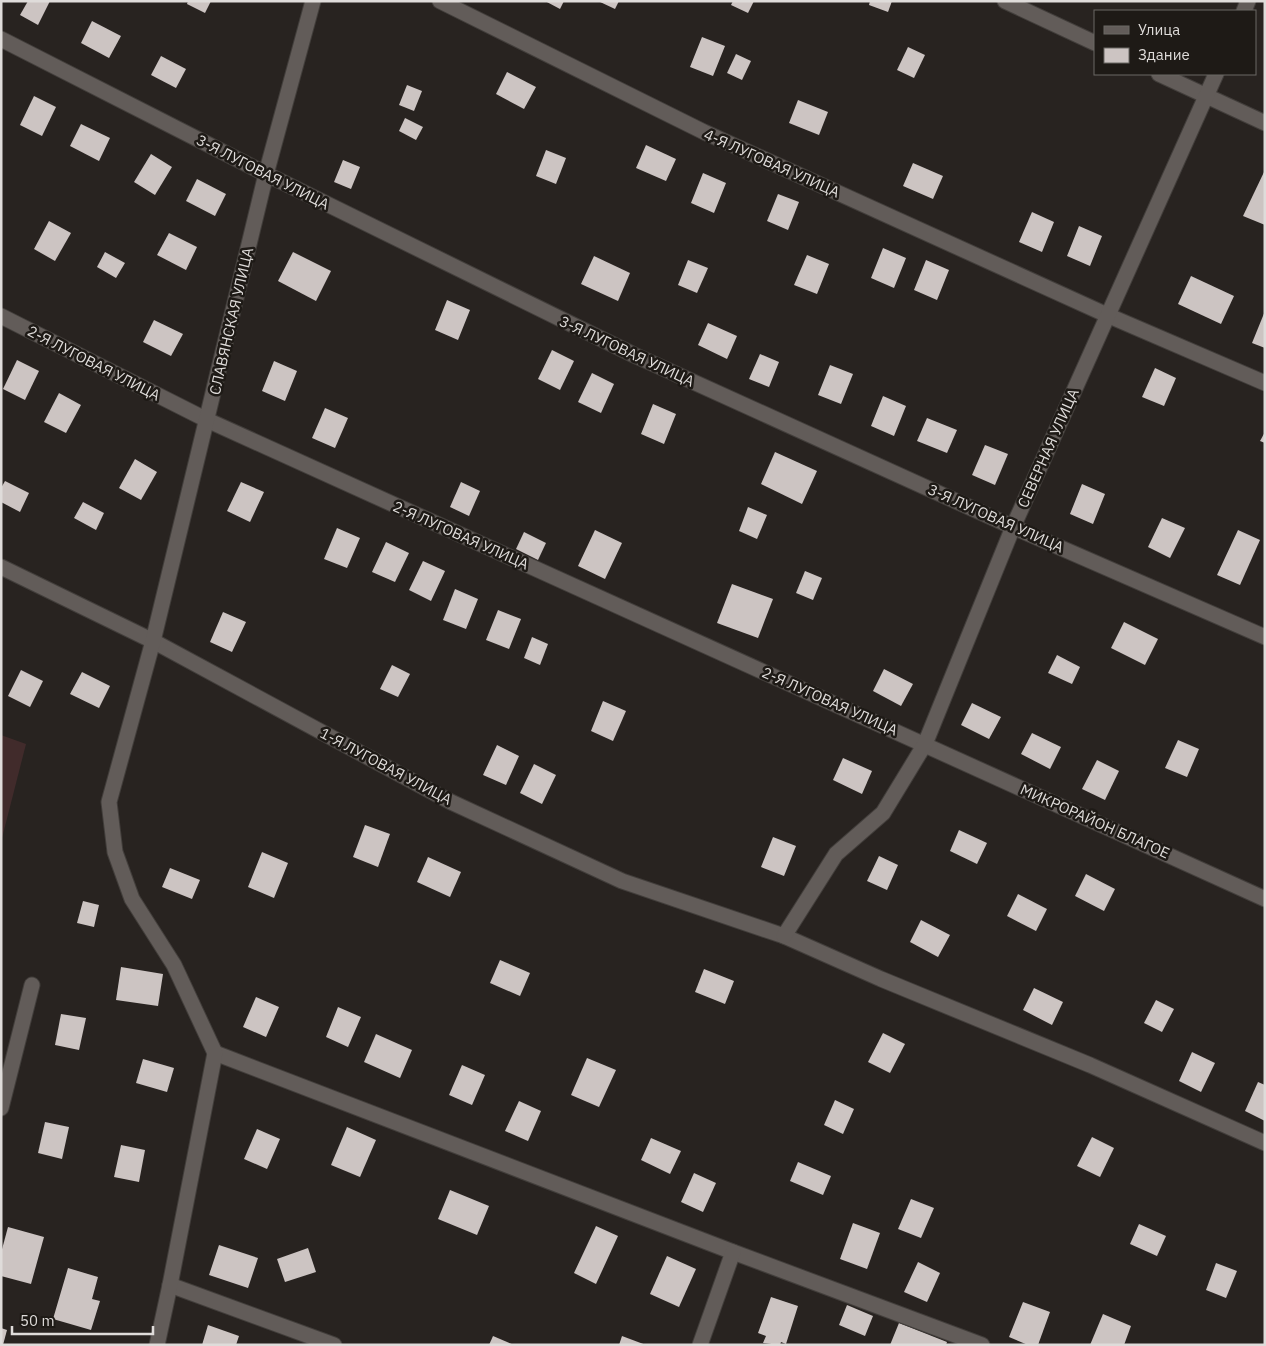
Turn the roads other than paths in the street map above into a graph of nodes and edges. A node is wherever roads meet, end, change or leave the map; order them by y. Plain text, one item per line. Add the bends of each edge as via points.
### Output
1 (313, 1) edge
2 (440, 1) edge
3 (1005, 1) edge
4 (1, 39) edge
5 (1094, 44) edge
6 (1162, 75) edge
7 (1216, 75) edge
8 (1207, 96) junction
9 (1265, 123) edge
10 (266, 174) junction
11 (1107, 314) junction
12 (1, 316) edge
13 (1265, 383) edge
14 (207, 420) junction
15 (1013, 527) junction
16 (1, 567) edge
17 (1265, 638) edge
18 (153, 641) junction
19 (924, 744) junction
20 (1265, 899) edge
21 (784, 936) junction
22 (32, 985) dead end
23 (215, 1053) junction
24 (1, 1108) edge
25 (1265, 1143) edge
26 (733, 1252) junction
27 (170, 1285) junction
28 (157, 1345) edge
29 (334, 1345) edge
30 (700, 1345) edge
31 (982, 1345) edge

1 - 10 street, СЛАВЯНСКАЯ УЛИЦА
2 - 11 street, 4-Я ЛУГОВАЯ УЛИЦА via 704,132
3 - 5 street
4 - 10 street, 3-Я ЛУГОВАЯ УЛИЦА
6 - 8 street
7 - 8 street, СЕВЕРНАЯ УЛИЦА
8 - 9 street
8 - 11 street, СЕВЕРНАЯ УЛИЦА
10 - 14 street, СЛАВЯНСКАЯ УЛИЦА
10 - 15 street, 3-Я ЛУГОВАЯ УЛИЦА via 634,355
11 - 13 street, 4-Я ЛУГОВАЯ УЛИЦА
11 - 15 street, СЕВЕРНАЯ УЛИЦА
12 - 14 street, 2-Я ЛУГОВАЯ УЛИЦА
14 - 18 street, СЛАВЯНСКАЯ УЛИЦА
14 - 19 street, 2-Я ЛУГОВАЯ УЛИЦА
15 - 17 street, 3-Я ЛУГОВАЯ УЛИЦА
15 - 19 street, СЕВЕРНАЯ УЛИЦА
16 - 18 street, 1-Я ЛУГОВАЯ УЛИЦА
18 - 21 street, 1-Я ЛУГОВАЯ УЛИЦА via 451,802 622,881
18 - 23 street, СЛАВЯНСКАЯ УЛИЦА via 110,802 115,852 132,899 174,965
19 - 20 street, МИКРОРАЙОН БЛАГОЕ
19 - 21 street, СЕВЕРНАЯ УЛИЦА via 883,812 836,854
21 - 25 street, 1-Я ЛУГОВАЯ УЛИЦА
22 - 24 street
23 - 26 street
23 - 27 street
26 - 30 street
26 - 31 street
27 - 28 street
27 - 29 street

